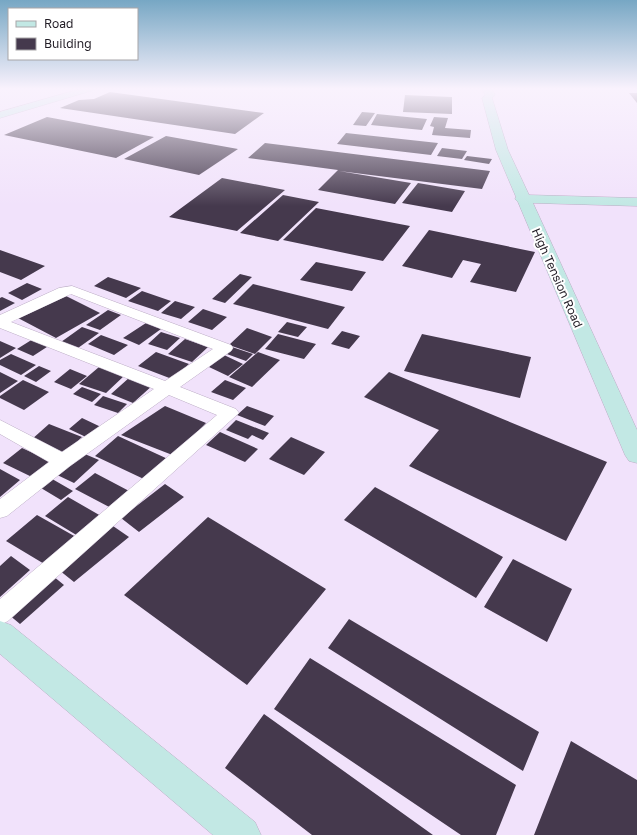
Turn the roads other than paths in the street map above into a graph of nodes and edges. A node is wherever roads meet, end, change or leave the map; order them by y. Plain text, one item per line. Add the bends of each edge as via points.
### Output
1 (495, 128) edge
2 (522, 199) junction
3 (637, 202) edge
4 (0, 322) edge
5 (167, 387) junction
6 (0, 426) edge
7 (637, 456) edge
8 (63, 462) junction
9 (0, 510) edge
10 (0, 614) edge
11 (0, 634) edge
12 (242, 835) edge

1 - 2 main road, High Tension Road
2 - 3 main road
2 - 7 main road, High Tension Road
4 - 5 street
4 - 5 street via 64,290 72,290 225,348
5 - 8 street
5 - 10 street via 230,414
6 - 8 street
8 - 9 street
11 - 12 main road

